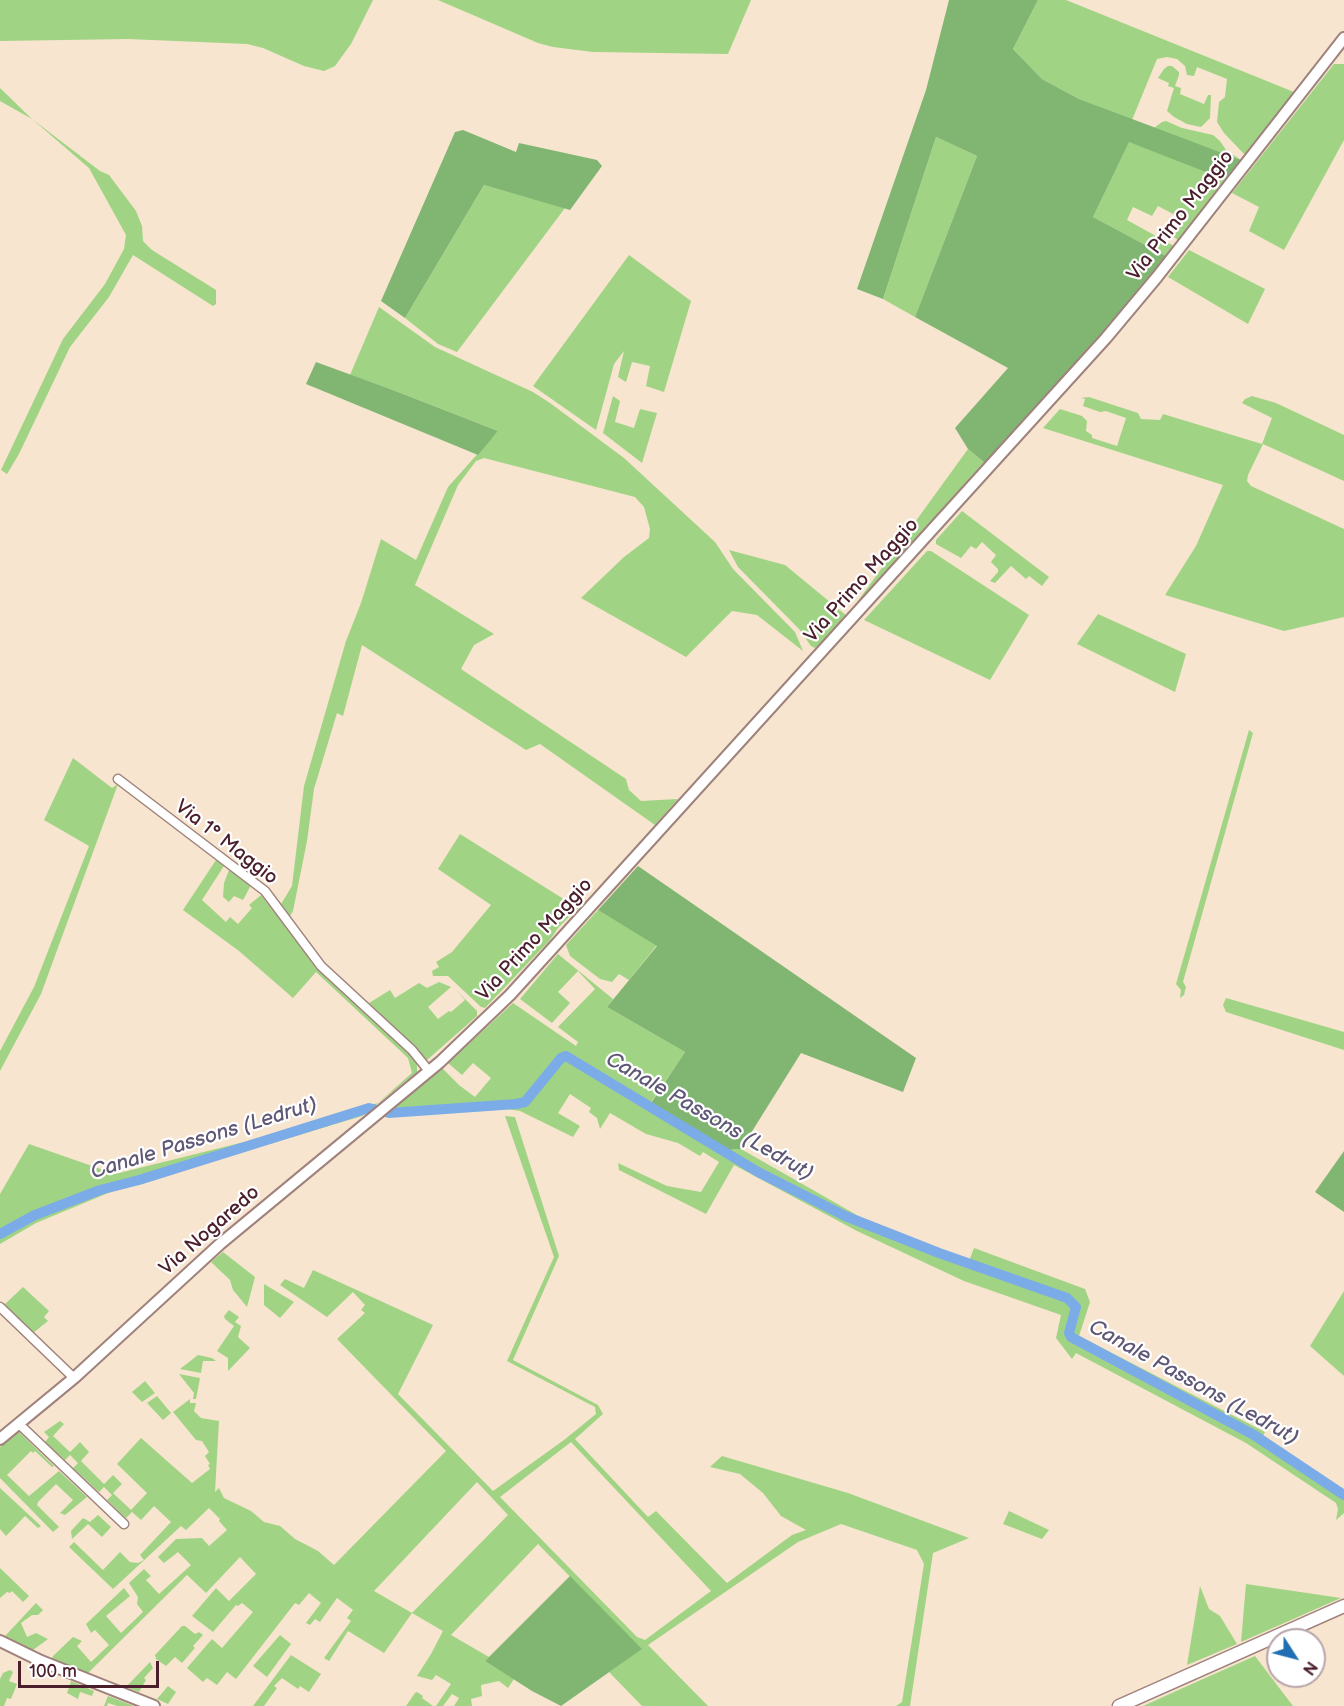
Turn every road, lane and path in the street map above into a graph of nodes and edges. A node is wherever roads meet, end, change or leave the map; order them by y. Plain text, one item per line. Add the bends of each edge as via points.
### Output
1 (1344, 38) edge
2 (118, 779) dead end
3 (429, 1071) junction
4 (379, 1112) joint
5 (0, 1307) edge
6 (74, 1378) junction
7 (19, 1424) junction
8 (0, 1438) edge
9 (124, 1524) dead end
10 (1344, 1606) edge
11 (0, 1641) edge
12 (154, 1706) edge
13 (1119, 1706) edge

1 - 3 street, Via Primo Maggio via 1107,338 518,987
2 - 3 street, Via 1° Maggio via 265,891 321,966 412,1050
3 - 4 street, Via Primo Maggio
4 - 6 street, Via Nogaredo via 220,1244
5 - 6 street
6 - 7 street, Via Nogaredo
7 - 8 street, Via Nogaredo
7 - 9 street
10 - 13 main road
11 - 12 street

